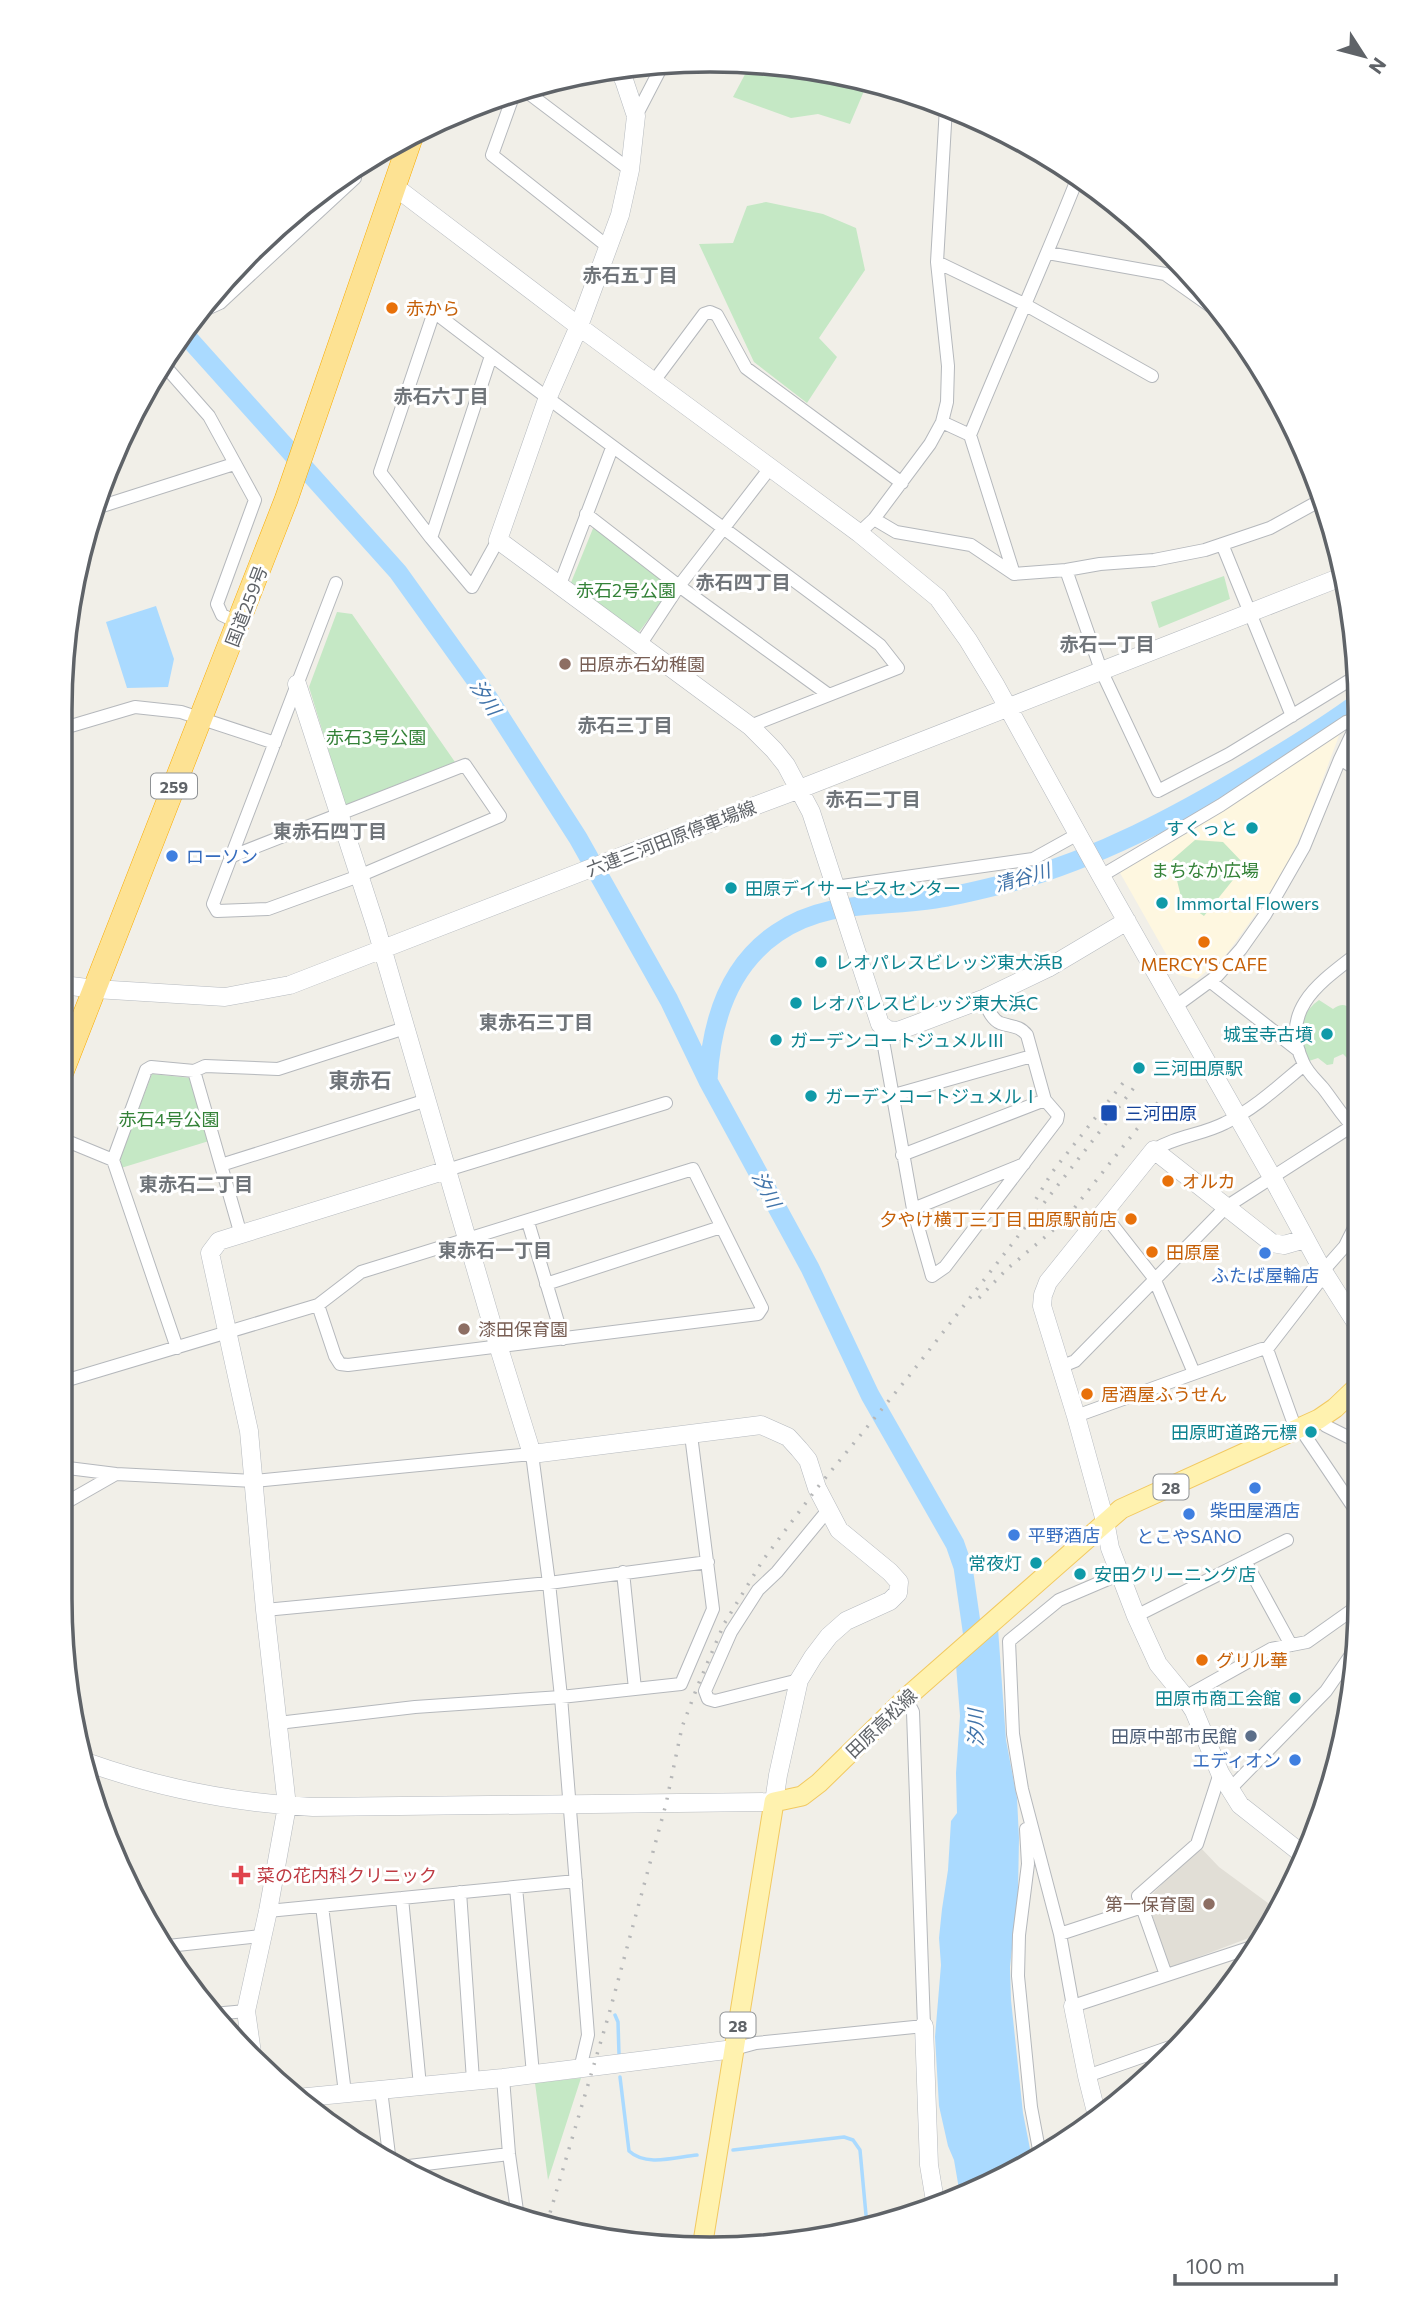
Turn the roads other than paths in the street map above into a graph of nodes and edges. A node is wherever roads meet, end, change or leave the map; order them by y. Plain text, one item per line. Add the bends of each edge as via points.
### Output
1 (658, 74) edge
2 (623, 78) edge
3 (533, 97) edge
4 (510, 104) edge
5 (636, 116) junction
6 (945, 117) edge
7 (407, 149) edge
8 (630, 170) junction
9 (350, 183) edge
10 (394, 186) junction
11 (1074, 186) edge
12 (607, 246) junction
13 (1048, 253) junction
14 (937, 262) junction
15 (1192, 293) joint
16 (1195, 295) edge
17 (218, 304) edge
18 (1024, 304) junction
19 (579, 326) junction
20 (491, 356) junction
21 (169, 371) edge
22 (1152, 376) dead end
23 (654, 381) junction
24 (548, 397) junction
25 (942, 422) junction
26 (970, 435) junction
27 (612, 448) junction
28 (234, 464) junction
29 (770, 468) junction
30 (902, 483) junction
31 (1314, 504) edge
32 (106, 505) edge
33 (586, 514) junction
34 (874, 519) junction
35 (725, 529) junction
36 (859, 533) junction
37 (431, 538) junction
38 (498, 540) junction
39 (1222, 544) junction
40 (1066, 570) junction
41 (1014, 574) junction
42 (1335, 580) edge
43 (336, 583) dead end
44 (679, 586) junction
45 (559, 587) junction
46 (1250, 612) junction
47 (239, 623) junction
48 (640, 645) junction
49 (1101, 670) junction
50 (1347, 681) edge
51 (296, 684) junction
52 (829, 695) junction
53 (1006, 707) junction
54 (1292, 716) junction
55 (201, 718) junction
56 (1348, 721) edge
57 (72, 726) edge
58 (750, 726) junction
59 (1348, 742) edge
60 (275, 743) junction
61 (1340, 759) junction
62 (1348, 764) edge
63 (797, 790) junction
64 (339, 816) junction
65 (1079, 836) junction
66 (230, 856) junction
67 (1099, 873) junction
68 (359, 876) junction
69 (835, 887) junction
70 (1126, 921) junction
71 (381, 949) junction
72 (1348, 961) edge
73 (1211, 982) junction
74 (72, 986) edge
75 (95, 989) junction
76 (983, 999) junction
77 (1176, 1006) junction
78 (880, 1024) junction
79 (405, 1028) junction
80 (72, 1047) edge
81 (1299, 1051) junction
82 (1032, 1056) junction
83 (1304, 1065) junction
84 (194, 1071) junction
85 (894, 1095) junction
86 (426, 1100) junction
87 (1045, 1100) junction
88 (666, 1103) dead end
89 (1238, 1116) junction
90 (1348, 1120) edge
91 (1348, 1133) edge
92 (72, 1143) edge
93 (1154, 1150) junction
94 (902, 1155) junction
95 (113, 1160) junction
96 (1024, 1164) junction
97 (220, 1165) junction
98 (447, 1170) junction
99 (1272, 1177) junction
100 (1226, 1207) junction
101 (913, 1209) junction
102 (1103, 1213) junction
103 (528, 1222) junction
104 (721, 1227) junction
105 (240, 1235) junction
106 (1305, 1239) junction
107 (467, 1240) junction
108 (1348, 1240) edge
109 (1325, 1275) junction
110 (1154, 1278) junction
111 (547, 1284) junction
112 (318, 1305) junction
113 (1348, 1311) edge
114 (228, 1333) junction
115 (563, 1339) junction
116 (498, 1345) junction
117 (177, 1348) junction
118 (1268, 1349) junction
119 (1060, 1367) junction
120 (1194, 1373) junction
121 (72, 1379) edge
122 (1348, 1396) edge
123 (1076, 1416) junction
124 (1319, 1419) junction
125 (1298, 1429) junction
126 (691, 1435) junction
127 (1348, 1437) edge
128 (532, 1454) junction
129 (72, 1468) edge
130 (116, 1474) junction
131 (254, 1482) junction
132 (72, 1499) edge
133 (1348, 1500) edge
134 (828, 1510) junction
135 (1105, 1521) junction
136 (1287, 1540) dead end
137 (1245, 1561) junction
138 (708, 1562) junction
139 (623, 1572) junction
140 (1120, 1574) junction
141 (549, 1583) junction
142 (265, 1610) junction
143 (1006, 1611) junction
144 (1348, 1613) edge
145 (1136, 1616) junction
146 (1009, 1641) junction
147 (1291, 1645) junction
148 (1345, 1664) edge
149 (799, 1680) junction
150 (635, 1689) junction
151 (561, 1696) junction
152 (1185, 1697) junction
153 (906, 1698) junction
154 (278, 1723) junction
155 (93, 1764) edge
156 (1220, 1773) junction
157 (1022, 1789) junction
158 (1229, 1790) junction
159 (774, 1802) junction
160 (571, 1804) junction
161 (287, 1806) junction
162 (1297, 1850) edge
163 (576, 1881) junction
164 (516, 1887) junction
165 (460, 1892) junction
166 (402, 1898) junction
167 (322, 1906) junction
168 (1142, 1908) junction
169 (268, 1911) junction
170 (1060, 1934) junction
171 (261, 1936) junction
172 (174, 1945) edge
173 (1244, 1950) edge
174 (1166, 1975) junction
175 (1073, 2006) junction
176 (246, 2011) junction
177 (224, 2013) edge
178 (924, 2026) junction
179 (250, 2041) edge
180 (734, 2049) junction
181 (1161, 2050) edge
182 (580, 2069) junction
183 (533, 2074) junction
184 (1087, 2076) junction
185 (503, 2078) junction
186 (473, 2080) junction
187 (420, 2086) junction
188 (381, 2090) junction
189 (345, 2093) junction
190 (311, 2097) edge
191 (1095, 2108) edge
192 (1038, 2146) edge
193 (388, 2150) edge
194 (509, 2154) junction
195 (417, 2165) edge
196 (934, 2196) edge
197 (517, 2207) edge
198 (704, 2237) edge

1 - 5 street
2 - 5 street
3 - 8 street
4 - 12 street via 492,155
5 - 8 street
6 - 14 street
7 - 10 highway, 国道259号 / 259
8 - 12 street
9 - 17 street
10 - 19 street
10 - 47 highway, 国道259号 / 259 via 313,428
11 - 13 street
12 - 19 street
13 - 15 street via 1165,274
13 - 18 street
14 - 18 street
14 - 25 street via 948,366
15 - 16 street
18 - 22 street
18 - 26 street
19 - 23 street
19 - 24 street
20 - 24 street
20 - 37 street
20 - 37 street via 434,312 380,472
21 - 28 street via 209,416
23 - 29 street
23 - 30 street via 704,314 718,315 746,368
24 - 27 street
24 - 38 street
25 - 26 street
25 - 30 street
26 - 41 street
27 - 33 street
27 - 35 street
28 - 32 street
28 - 47 street via 255,500 218,604 222,615
29 - 35 street
29 - 36 street
30 - 34 street
31 - 39 street via 1270,528
33 - 44 street
33 - 45 street
34 - 36 street
34 - 41 street via 896,532 971,545
35 - 44 street
35 - 52 street via 880,645 898,668
36 - 53 street via 938,598
37 - 38 street via 472,587
38 - 45 street
39 - 40 street via 1154,560
39 - 46 street
40 - 41 street
40 - 49 street
42 - 46 street, 六連三河田原停車場線
43 - 51 street
44 - 48 street
44 - 52 street
45 - 48 street
46 - 49 street, 六連三河田原停車場線
46 - 54 street
47 - 55 highway, 国道259号 / 259
48 - 58 street
49 - 53 street, 六連三河田原停車場線
49 - 54 street via 1158,791
50 - 54 street
51 - 60 street
51 - 64 street
52 - 58 street
53 - 63 street, 六連三河田原停車場線
53 - 65 street
55 - 57 street via 135,708
55 - 60 street
55 - 75 highway, 国道259号 / 259
56 - 67 street via 1221,805
58 - 63 street via 786,765
59 - 61 street
60 - 66 street
61 - 62 street
61 - 73 street via 1294,868 1241,949
63 - 69 street via 814,820
63 - 71 street, 六連三河田原停車場線
64 - 66 street
64 - 68 street
64 - 68 street via 465,765 499,817
65 - 67 street
65 - 69 street via 1033,859
66 - 68 street via 213,904 217,911 268,909
67 - 70 street
68 - 71 street
69 - 78 street
70 - 76 street via 1048,968
70 - 77 street
71 - 75 street, 六連三河田原停車場線 via 290,985 225,997
71 - 79 street
72 - 81 street via 1318,984 1304,1002 1298,1017
73 - 77 street
73 - 81 street
74 - 75 street, 六連三河田原停車場線
75 - 80 highway, 国道259号 / 259
76 - 78 street via 898,1031
76 - 82 street via 999,1023 1015,1026 1027,1035
77 - 89 street
78 - 85 street
79 - 84 street via 278,1069 205,1066
79 - 86 street
81 - 83 street
82 - 85 street
82 - 87 street
83 - 89 street
83 - 90 street
84 - 95 street via 145,1070
84 - 97 street
85 - 94 street
86 - 97 street
86 - 98 street
87 - 94 street
87 - 96 street via 1057,1120
88 - 98 street
89 - 93 street
89 - 99 street
91 - 99 street
92 - 95 street
93 - 100 street
93 - 102 street
94 - 101 street
95 - 117 street
96 - 101 street
96 - 101 street via 945,1268 932,1276
97 - 105 street
98 - 105 street
98 - 107 street
99 - 100 street
99 - 106 street
100 - 106 street via 1272,1243
100 - 110 street
102 - 110 street
102 - 119 street via 1048,1282 1043,1295 1042,1306
103 - 104 street via 693,1169
103 - 107 street
103 - 111 street
104 - 111 street
104 - 115 street via 762,1308 758,1314
105 - 114 street via 219,1241 210,1253
106 - 109 street
107 - 112 street via 360,1272
107 - 116 street
108 - 109 street
109 - 113 street
109 - 118 street
110 - 119 street via 1075,1361
110 - 120 street
111 - 115 street
112 - 114 street
112 - 116 street via 340,1364
114 - 117 street
114 - 131 street via 249,1431
115 - 116 street
116 - 128 street
117 - 121 street
118 - 120 street
118 - 125 street
119 - 123 street
120 - 123 street
122 - 124 main road, 田原高松線 / 28
123 - 135 street
124 - 125 main road, 田原高松線 / 28
124 - 127 street
125 - 133 street
125 - 135 main road, 田原高松線 / 28 via 1121,1509
126 - 128 street
126 - 134 street via 761,1425 788,1437 808,1460
126 - 138 street
128 - 131 street
128 - 141 street
129 - 130 street
130 - 131 street
130 - 132 street
131 - 142 street
134 - 149 street via 839,1530 899,1582 898,1593 846,1621 829,1636
134 - 149 street via 758,1590 731,1632 705,1691 708,1699 715,1701
135 - 140 street
135 - 143 main road, 田原高松線 / 28
136 - 137 street
137 - 145 street
137 - 147 street
138 - 139 street
138 - 150 street via 713,1609 681,1684
139 - 141 street
139 - 150 street
140 - 145 street
140 - 146 street via 1059,1600
141 - 142 street
141 - 151 street
142 - 154 street
143 - 146 street
143 - 153 main road, 田原高松線 / 28
144 - 147 street via 1307,1642
145 - 152 street via 1158,1664
146 - 157 street via 1013,1734
147 - 152 street via 1271,1649
148 - 158 street via 1326,1691
149 - 159 street
150 - 151 street
151 - 154 street
151 - 160 street
152 - 156 street
153 - 159 main road, 田原高松線 / 28 via 820,1783 802,1796
153 - 178 street via 913,1712
154 - 161 street
155 - 161 street via 204,1794
156 - 158 street
156 - 168 street via 1197,1844 1138,1896
157 - 170 street
157 - 192 street via 1028,1864 1018,1955 1019,2000
158 - 162 street via 1240,1805
159 - 160 street
159 - 180 main road, 28
160 - 161 street
160 - 163 street
161 - 169 street
163 - 164 street
163 - 182 street via 588,2035
164 - 165 street
164 - 183 street
165 - 166 street
165 - 186 street
166 - 167 street
166 - 187 street
167 - 169 street
167 - 189 street
168 - 170 street
168 - 174 street
169 - 171 street
170 - 175 street
171 - 172 street
171 - 176 street
173 - 174 street
174 - 175 street
175 - 184 street
176 - 177 street
176 - 179 street
178 - 180 street
178 - 196 street
180 - 182 street
180 - 198 main road, 28
181 - 184 street
182 - 183 street
183 - 185 street
184 - 191 street
185 - 186 street
185 - 194 street
186 - 187 street
187 - 188 street
188 - 189 street
188 - 193 street
189 - 190 street
194 - 195 street
194 - 197 street

